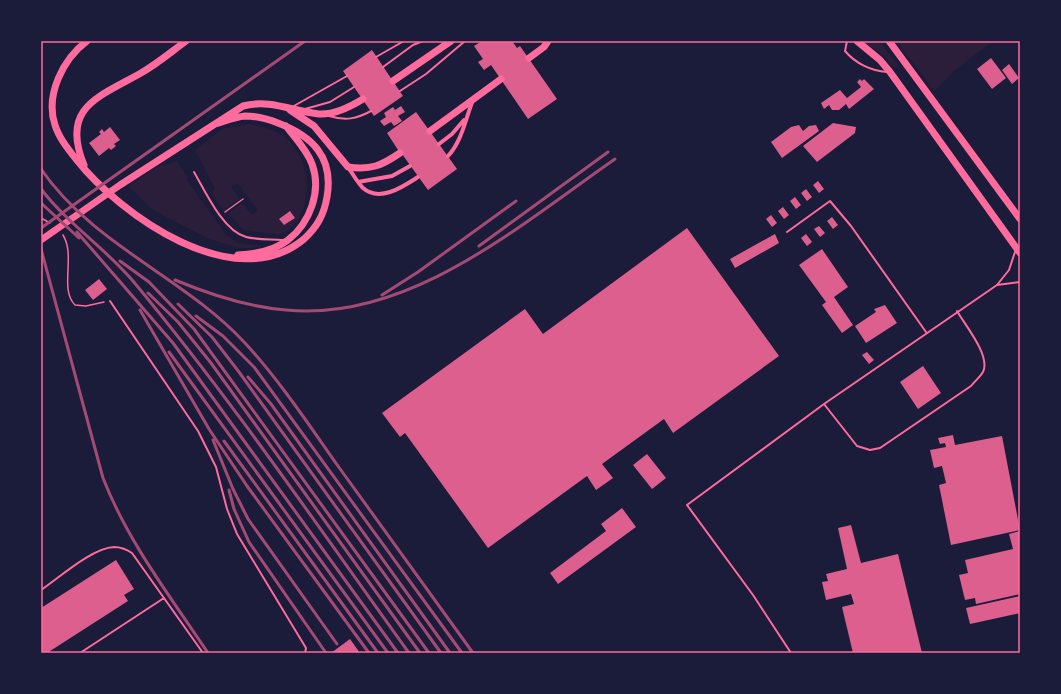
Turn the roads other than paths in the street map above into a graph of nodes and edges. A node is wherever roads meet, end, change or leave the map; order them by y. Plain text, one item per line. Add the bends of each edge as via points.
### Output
1 (87, 41) edge
2 (186, 41) edge
3 (404, 41) edge
4 (423, 41) edge
5 (452, 41) edge
6 (465, 41) edge
7 (548, 41) edge
8 (847, 41) edge
9 (857, 41) edge
10 (889, 41) edge
11 (376, 57) dead end
12 (529, 58) dead end
13 (383, 67) dead end
14 (890, 72) junction
15 (347, 76) dead end
16 (501, 79) dead end
17 (393, 81) dead end
18 (354, 87) dead end
19 (400, 91) dead end
20 (474, 98) junction
21 (363, 99) dead end
22 (277, 104) junction
23 (291, 107) junction
24 (300, 110) junction
25 (371, 111) dead end
26 (320, 114) junction
27 (466, 118) junction
28 (215, 124) junction
29 (286, 126) junction
30 (430, 131) dead end
31 (439, 144) dead end
32 (400, 153) dead end
33 (448, 156) dead end
34 (410, 166) dead end
35 (348, 167) junction
36 (194, 172) dead end
37 (88, 174) junction
38 (418, 177) dead end
39 (358, 182) junction
40 (1020, 219) edge
41 (787, 232) dead end
42 (41, 240) edge
43 (287, 240) junction
44 (1018, 250) edge
45 (220, 255) junction
46 (1020, 282) edge
47 (997, 285) junction
48 (110, 301) road end
49 (957, 311) junction
50 (926, 332) junction
51 (824, 404) junction
52 (41, 590) edge
53 (164, 598) junction
54 (80, 653) edge
55 (204, 653) edge
56 (305, 653) edge
57 (791, 653) edge

1 - 37 main road via 67,60 57,80 53,106 55,126
2 - 37 main road via 146,70 94,99 85,108 79,117 76,130
3 - 11 lane
4 - 13 lane via 413,45
5 - 17 main road
6 - 19 lane via 426,74
7 - 12 main road
8 - 14 lane via 845,51 850,57 876,72
9 - 14 main road
10 - 40 main road
14 - 44 main road
15 - 23 lane
16 - 20 main road
18 - 24 lane via 330,102
20 - 27 street
20 - 30 main road
21 - 26 main road via 338,111
22 - 23 main road
22 - 28 main road via 243,106
22 - 35 main road via 314,126
23 - 24 main road
24 - 26 main road
25 - 26 lane via 357,119 347,120
27 - 31 street
27 - 33 street via 461,136
28 - 29 main road via 246,116
28 - 42 main road
29 - 43 main road via 306,152 312,165 315,192 312,208 301,227
29 - 45 main road via 312,141 328,174 325,209 320,221 313,231 297,244 272,257 249,259
32 - 35 main road via 384,164 366,170
34 - 39 street via 392,176
35 - 39 street
36 - 43 lane via 220,216 231,229 244,236
37 - 45 main road via 99,186 151,225 193,247
38 - 39 street via 403,187 380,194 371,192
41 - 50 lane via 830,201 851,226
43 - 45 main road via 271,249 256,253
44 - 47 lane via 1009,270
46 - 47 lane
47 - 49 lane
48 - 56 lane via 198,431 216,467 227,509 238,534 306,648
49 - 50 lane
49 - 51 lane via 984,355 983,372 971,386 880,448 870,450 857,446
50 - 51 lane
51 - 57 lane via 686,505 753,595
52 - 53 lane via 97,552 118,547 132,553
53 - 54 lane
53 - 55 lane

